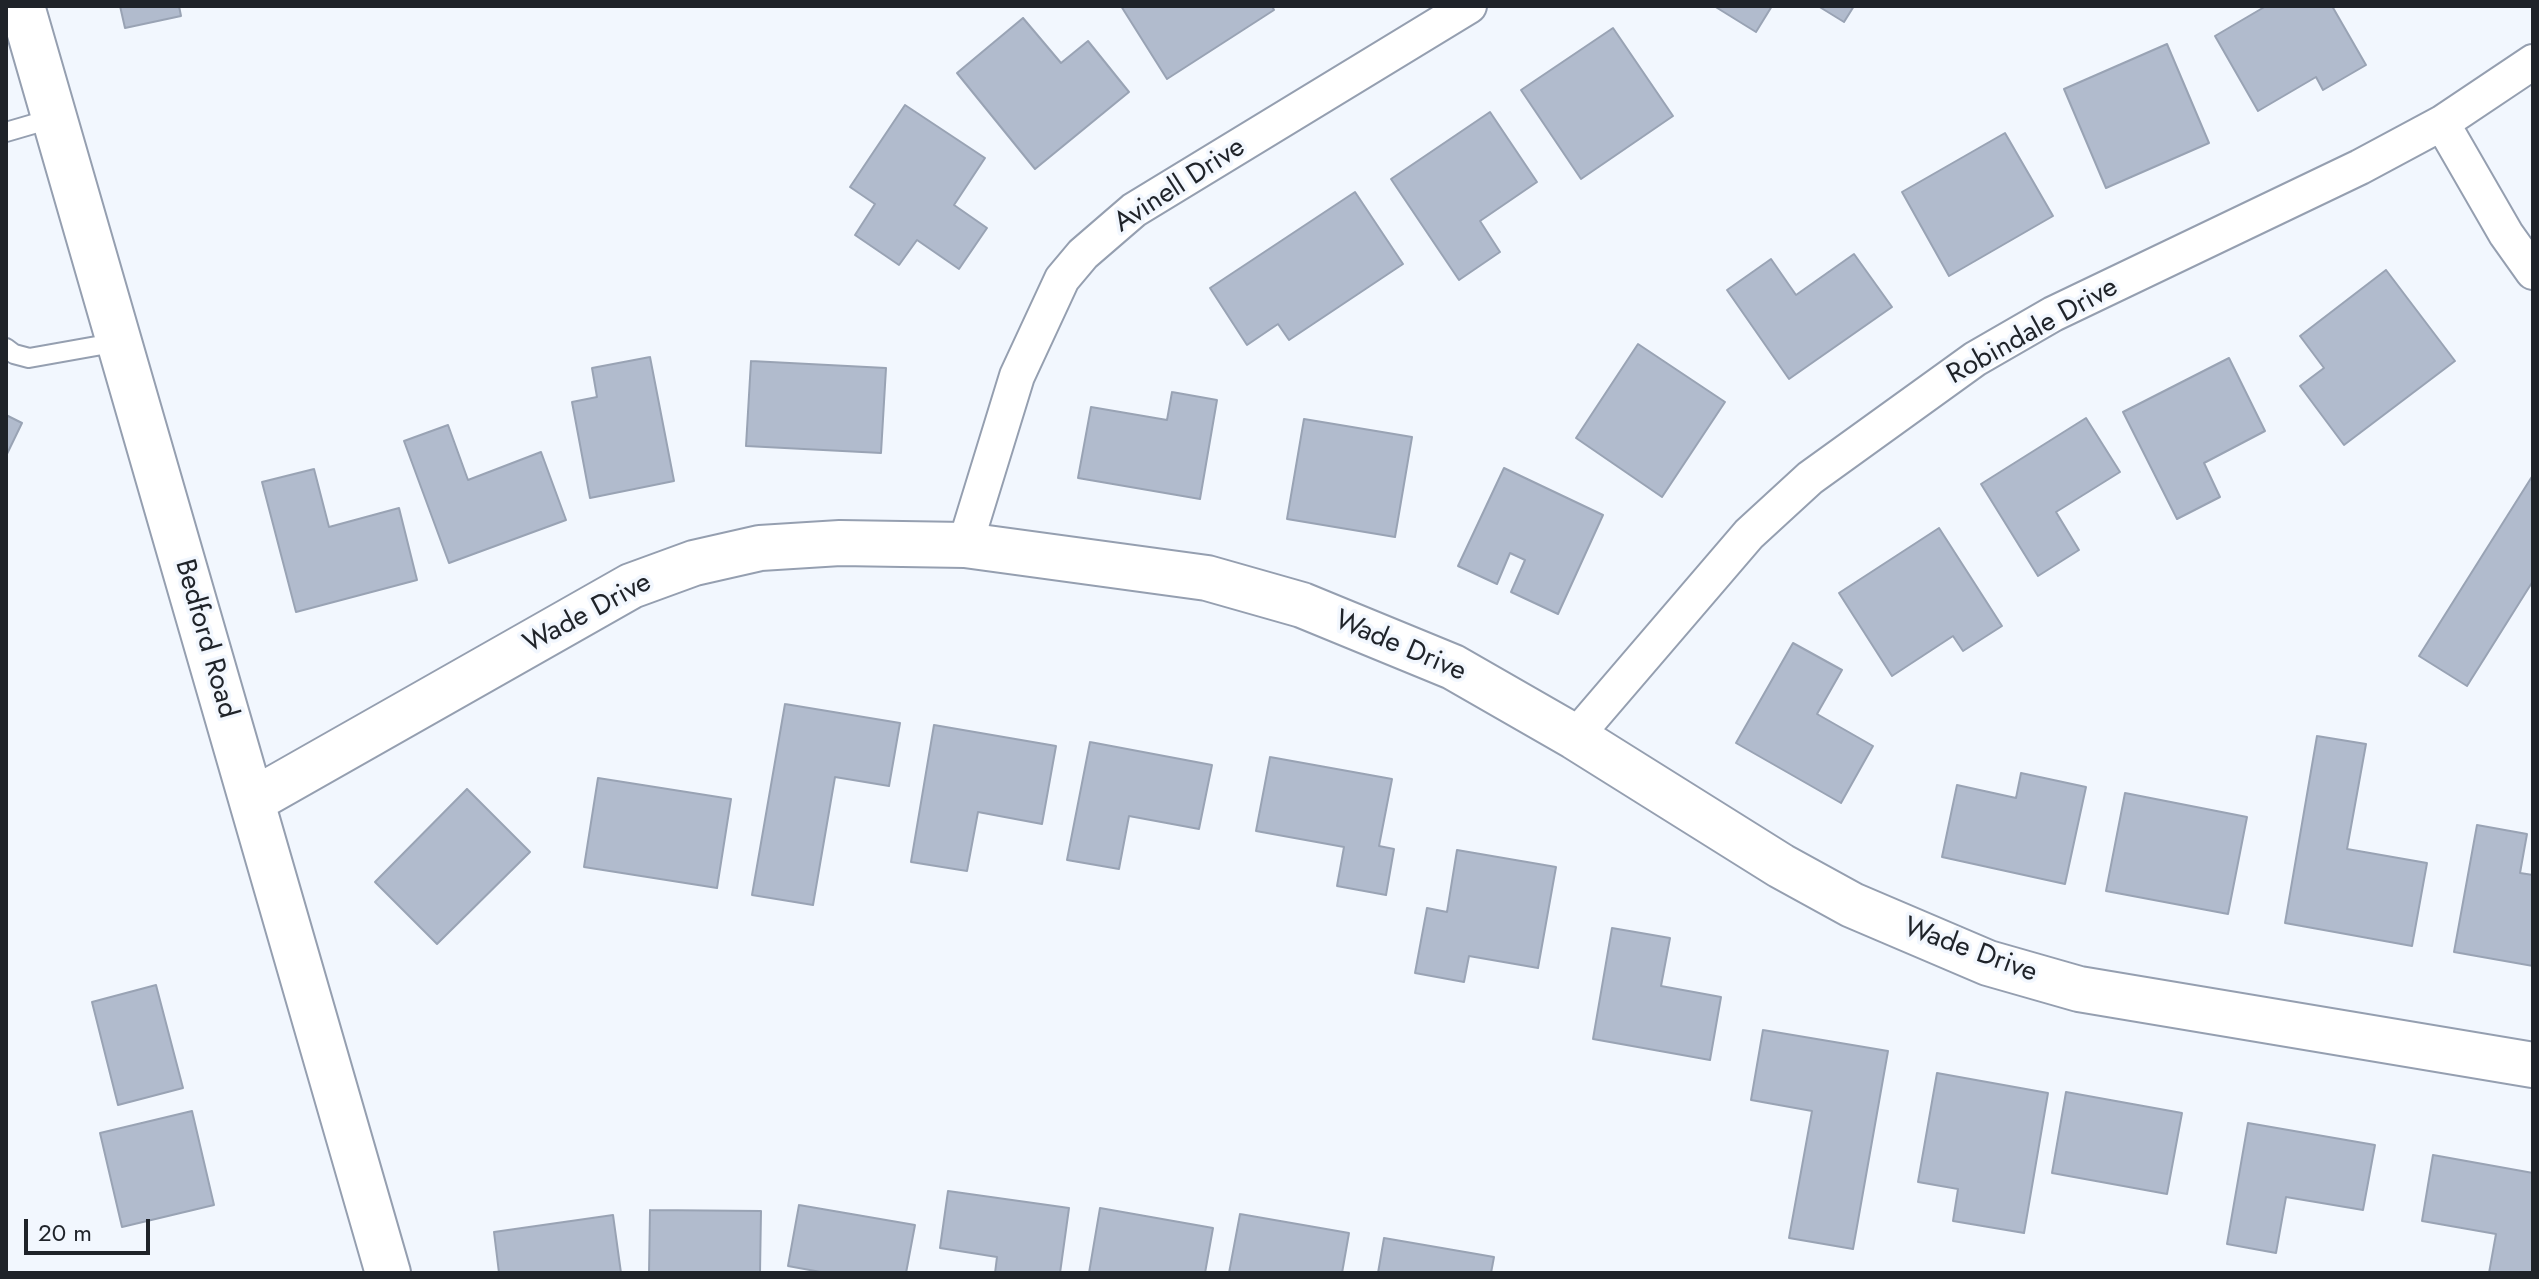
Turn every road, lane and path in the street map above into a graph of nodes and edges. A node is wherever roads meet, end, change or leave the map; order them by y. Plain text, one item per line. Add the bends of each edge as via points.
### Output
1 (22, 6) edge
2 (1469, 6) edge
3 (2533, 62) edge
4 (54, 118) junction
5 (2442, 123) junction
6 (6, 132) edge
7 (2533, 272) edge
8 (119, 342) junction
9 (10, 351) edge
10 (965, 545) junction
11 (1575, 737) junction
12 (252, 801) junction
13 (2533, 1065) edge
14 (388, 1273) edge

1 - 4 street, Bedford Road
2 - 10 street, Avinell Drive via 1134,210 1083,254 1062,279 1017,376
3 - 5 street, Robindale Drive
4 - 6 lane
4 - 8 street, Bedford Road
5 - 7 street
5 - 11 street, Robindale Drive via 2053,314 1975,359 1810,478 1749,534
8 - 9 lane via 29,358
8 - 12 street, Bedford Road
10 - 11 street, Wade Drive via 1207,578 1302,605 1453,667
10 - 12 street, Wade Drive via 760,548 694,563 631,586
11 - 13 street, Wade Drive via 1852,905 1988,963 2079,989
12 - 14 street, Bedford Road

